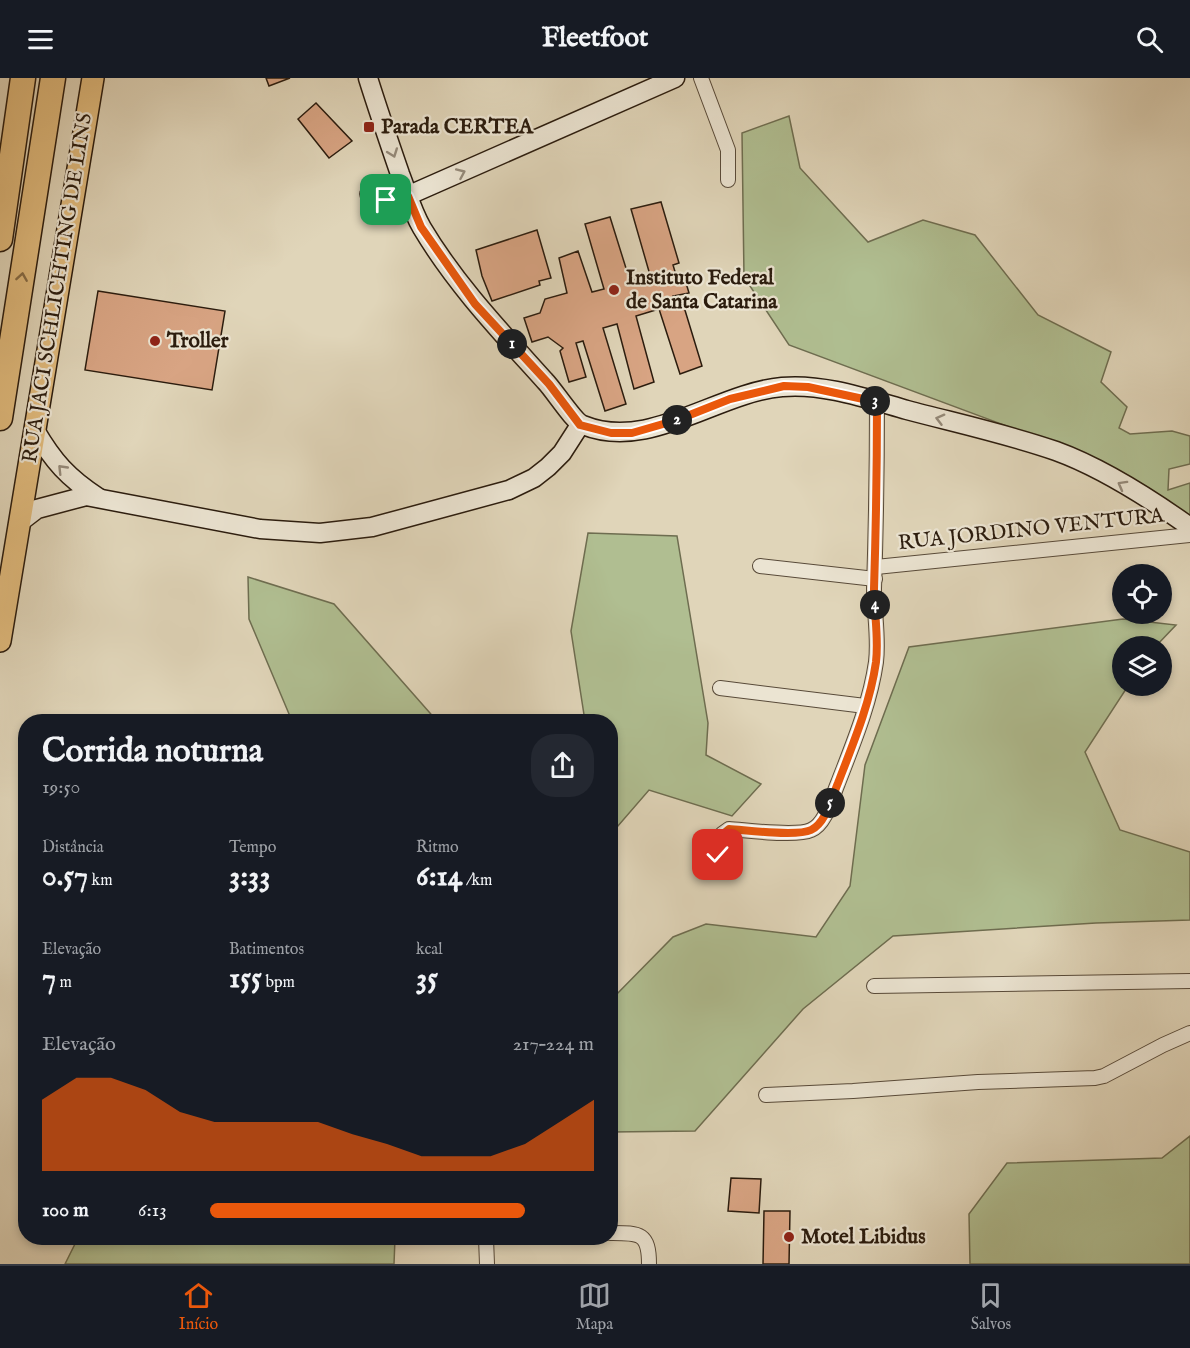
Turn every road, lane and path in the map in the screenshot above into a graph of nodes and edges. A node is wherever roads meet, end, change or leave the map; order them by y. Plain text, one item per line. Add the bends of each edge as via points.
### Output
1 (23, 78) edge
2 (53, 78) edge
3 (368, 78) edge
4 (675, 78) edge
5 (701, 78) edge
6 (94, 80) edge
7 (728, 180) dead end
8 (367, 194) dead end
9 (408, 196) junction
10 (0, 239) edge
11 (877, 402) junction
12 (0, 418) edge
13 (580, 425) junction
14 (35, 430) junction
15 (101, 499) junction
16 (20, 522) junction
17 (1190, 527) edge
18 (1190, 535) edge
19 (760, 566) dead end
20 (875, 573) junction
21 (0, 641) edge
22 (720, 688) dead end
23 (865, 706) junction
24 (718, 855) dead end
25 (1190, 981) edge
26 (874, 986) dead end
27 (1190, 1033) edge
28 (766, 1095) dead end
29 (618, 1233) edge
30 (486, 1245) edge
31 (487, 1264) edge
32 (649, 1264) edge

1 - 10 highway
12 -> 2 highway
3 -> 9 street
9 -> 4 street
5 - 7 street via 728,150
6 - 14 main road, RUA JACI SCHLICHTING DE LINS
8 - 9 street via 386,200
9 - 13 street via 421,227 475,304 549,384
11 - 13 street via 808,387 784,386 730,399 632,433 611,433
17 -> 11 street via 1057,452
11 - 20 street
13 - 15 street via 548,467 509,490 361,529 320,533 260,529
15 -> 14 street via 57,464
14 - 16 main road, RUA JACI SCHLICHTING DE LINS
15 - 16 street via 86,496 57,502 37,509
16 - 21 main road, RUA JACI SCHLICHTING DE LINS
18 - 20 street, RUA JORDINO VENTURA
19 - 20 street, RUA JORDINO VENTURA
20 - 23 street via 878,639
22 - 23 street
23 - 24 street via 851,751 820,822 811,830 785,833 729,829 723,834
25 - 26 street
27 - 28 street via 1095,1078
29 - 32 street via 641,1236 649,1248
30 - 31 street

